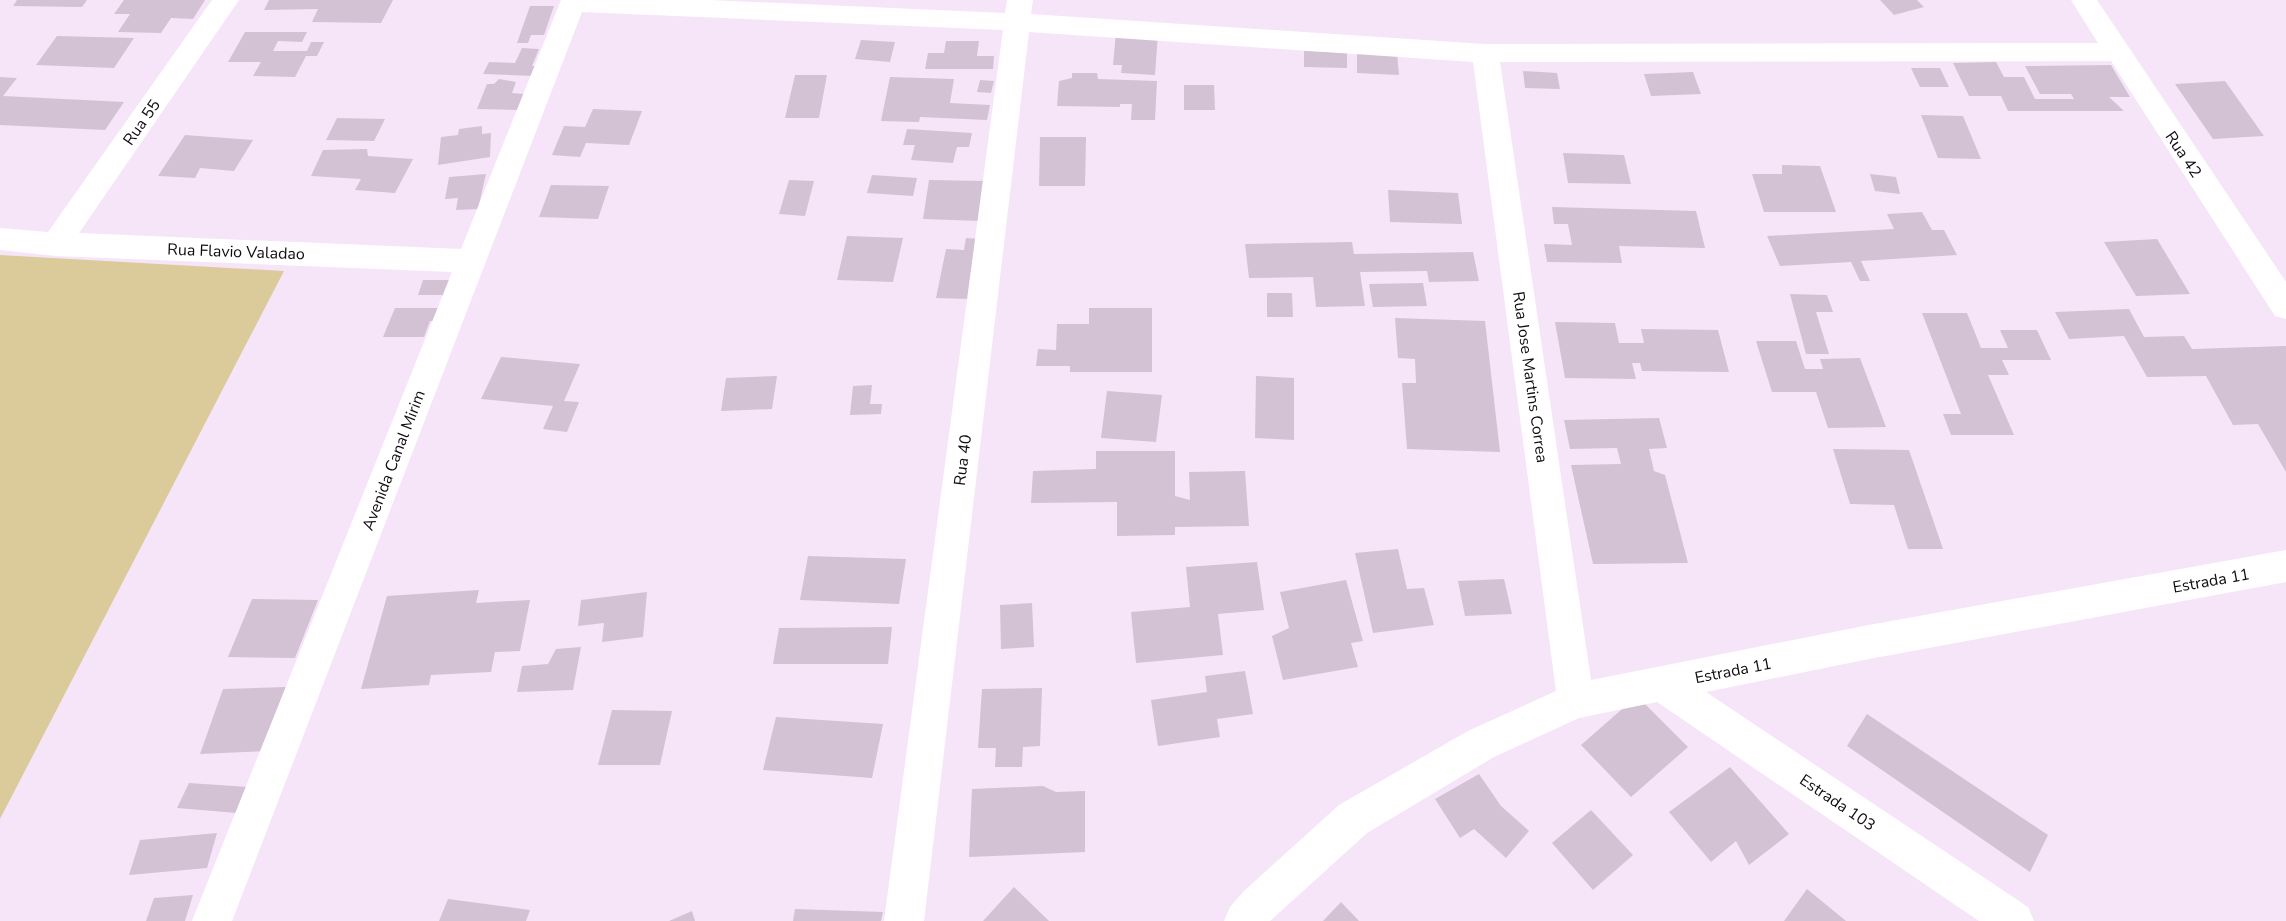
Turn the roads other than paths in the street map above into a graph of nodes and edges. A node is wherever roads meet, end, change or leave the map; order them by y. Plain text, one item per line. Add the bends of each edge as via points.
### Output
1 (226, 0) edge
2 (2084, 0) edge
3 (574, 1) edge
4 (1018, 11) edge
5 (1485, 52) junction
6 (2116, 52) junction
7 (0, 239) edge
8 (57, 244) junction
9 (471, 261) junction
10 (2286, 307) edge
11 (2286, 566) edge
12 (1662, 684) junction
13 (1576, 701) junction
14 (212, 921) edge
15 (904, 921) edge
16 (1244, 921) edge
17 (2014, 921) edge

1 - 8 street, Rua 55
2 - 6 street, Rua 42
3 - 4 street
3 - 9 street, Avenida Canal Mirim
4 - 5 street
4 - 15 street, Rua 40
5 - 6 street
5 - 13 street, Rua Jose Martins Correa
6 - 10 street, Rua 42
7 - 8 street, Rua Flavio Valadao
8 - 9 street, Rua Flavio Valadao
9 - 14 street, Avenida Canal Mirim
11 - 12 street, Estrada 11
12 - 13 street, Estrada 11
12 - 17 street, Estrada 103
13 - 16 street, Estrada 11 via 1481,744 1353,819

